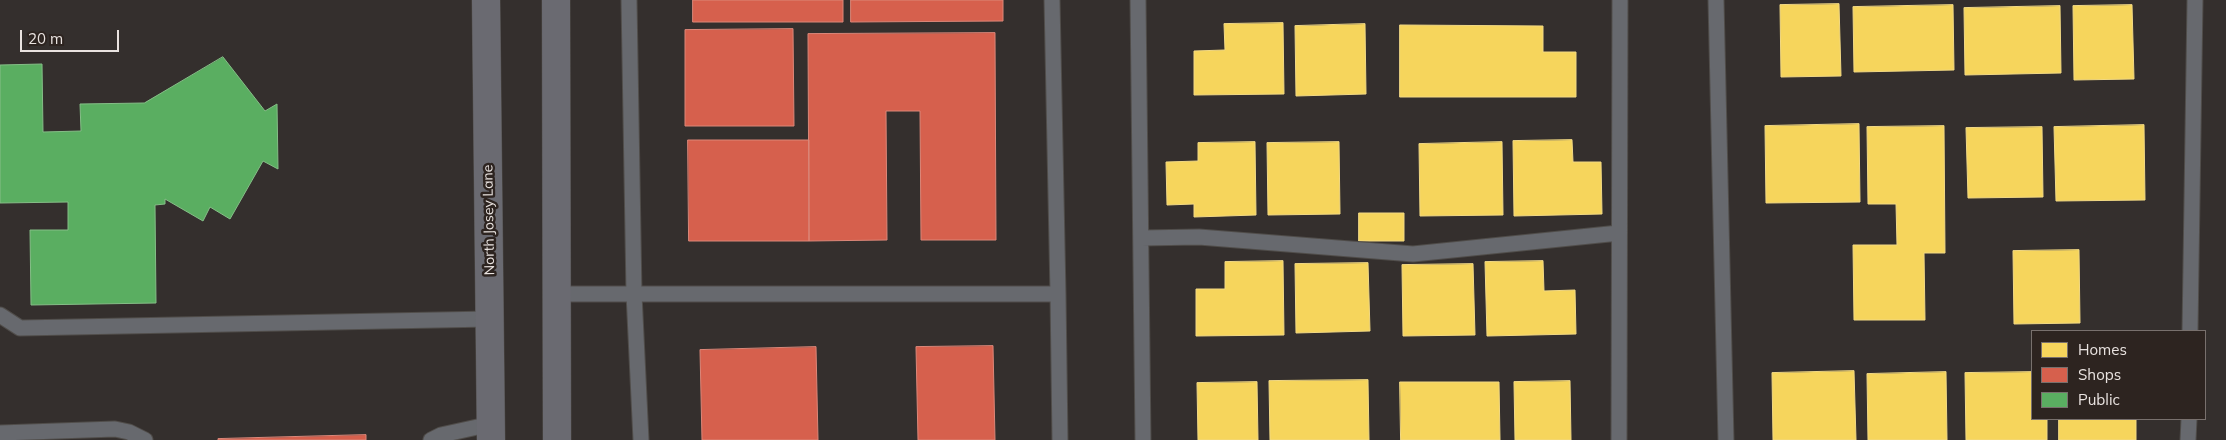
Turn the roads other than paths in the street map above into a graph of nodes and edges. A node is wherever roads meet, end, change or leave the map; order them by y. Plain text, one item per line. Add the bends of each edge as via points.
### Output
1 (486, 0) edge
2 (556, 0) edge
3 (629, 0) edge
4 (1052, 0) edge
5 (1138, 0) edge
6 (1620, 0) edge
7 (1716, 0) edge
8 (2194, 0) edge
9 (1619, 233) junction
10 (1141, 238) junction
11 (556, 294) junction
12 (634, 294) junction
13 (1058, 294) junction
14 (0, 315) edge
15 (490, 319) junction
16 (2190, 330) edge
17 (2189, 420) edge
18 (491, 432) edge
19 (0, 433) edge
20 (145, 440) edge
21 (431, 440) edge
22 (557, 440) edge
23 (641, 440) edge
24 (1060, 440) edge
25 (1143, 440) edge
26 (1619, 440) edge
27 (1726, 440) edge
28 (2188, 440) edge

1 - 15 main road, North Josey Lane
2 - 11 main road
3 - 12 lane
4 - 13 lane
5 - 10 lane
6 - 9 lane
7 - 27 lane
8 - 16 lane
9 - 10 lane via 1413,254 1199,237
9 - 26 lane
10 - 25 lane
11 - 12 lane
11 - 22 main road
12 - 13 lane
12 - 23 lane
13 - 24 lane
14 - 15 lane via 20,328
15 - 18 main road, North Josey Lane
17 - 28 lane
18 - 21 lane via 440,435
19 - 20 lane via 115,429

